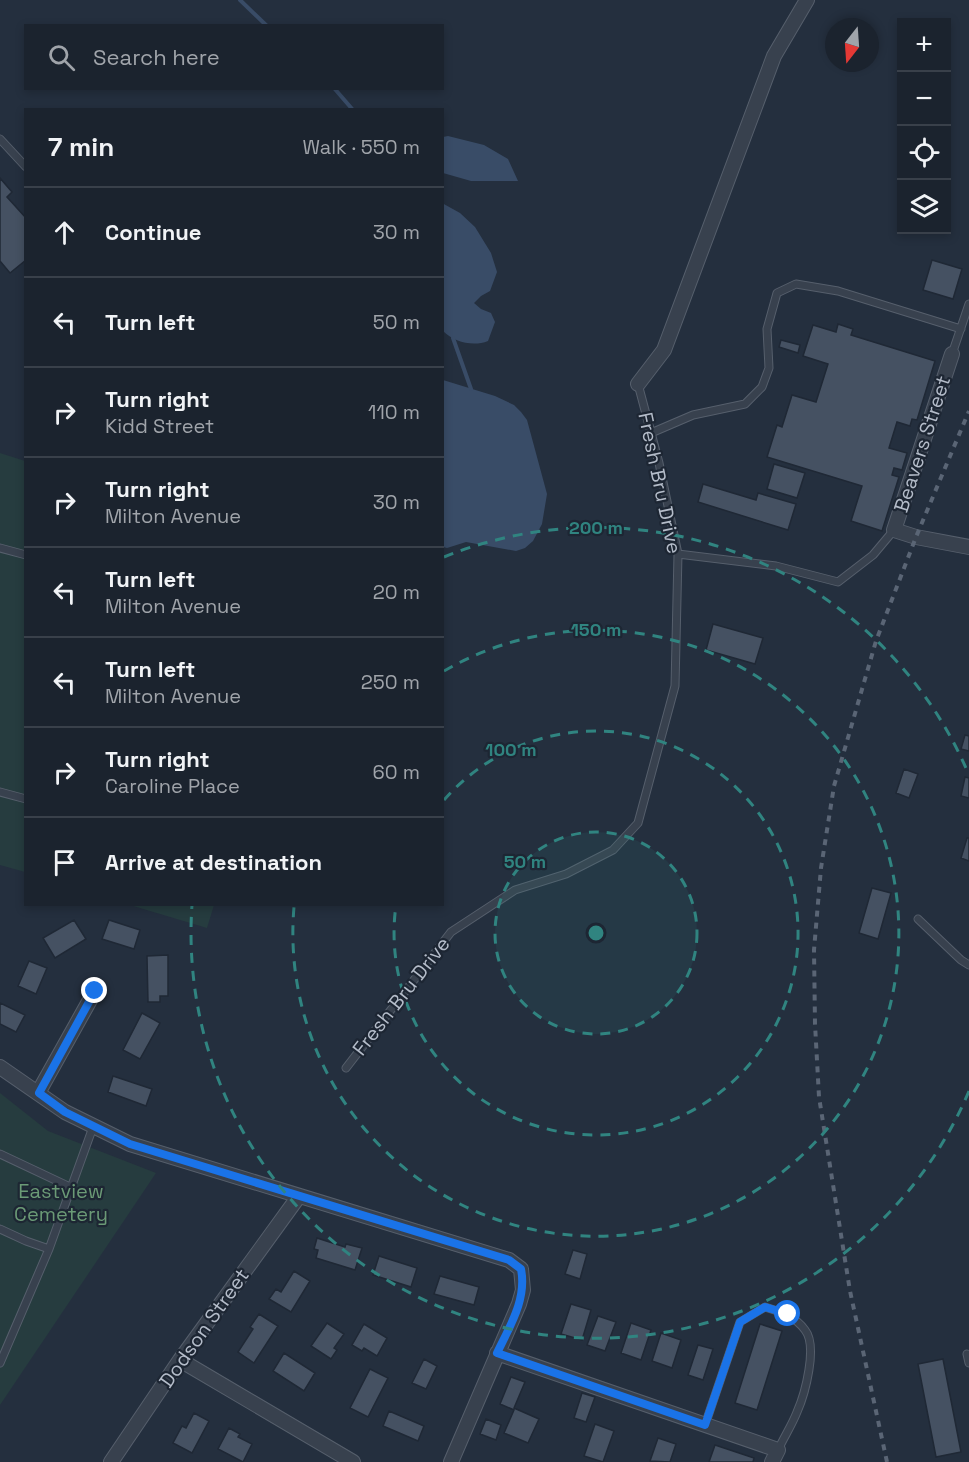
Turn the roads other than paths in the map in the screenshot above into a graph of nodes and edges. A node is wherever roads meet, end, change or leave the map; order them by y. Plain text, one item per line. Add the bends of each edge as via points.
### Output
1 (807, 0) edge
2 (0, 139) edge
3 (24, 165) edge
4 (969, 304) edge
5 (961, 329) junction
6 (952, 354) joint
7 (638, 384) joint
8 (651, 432) junction
9 (894, 530) junction
10 (969, 547) edge
11 (0, 548) edge
12 (24, 554) edge
13 (678, 554) junction
14 (0, 792) edge
15 (24, 798) edge
16 (918, 919) dead end
17 (969, 965) edge
18 (95, 991) dead end
19 (0, 1067) edge
20 (346, 1068) dead end
21 (39, 1093) junction
22 (93, 1127) junction
23 (0, 1154) edge
24 (70, 1187) junction
25 (299, 1196) junction
26 (0, 1229) edge
27 (49, 1249) junction
28 (497, 1353) junction
29 (967, 1354) dead end
30 (180, 1360) junction
31 (0, 1363) edge
32 (969, 1364) edge
33 (705, 1425) junction
34 (775, 1456) edge
35 (111, 1462) edge
36 (353, 1462) edge
37 (451, 1462) edge

1 - 7 street, Fresh Bru Drive via 774,56 664,350
2 - 3 lane
4 - 5 lane
5 - 6 lane
5 - 8 lane via 838,291 796,284 777,293 767,329 769,368 762,387 745,404 693,415
6 - 9 street, Beavers Street
7 - 8 lane, Fresh Bru Drive
8 - 13 lane, Fresh Bru Drive
9 - 10 street, Beavers Street
9 - 13 lane via 873,555 838,582 776,566
11 - 12 lane
13 - 20 lane, Fresh Bru Drive via 675,686 638,823 613,850 566,874 515,890 451,932
14 - 15 lane
16 - 17 lane
18 - 21 street
19 - 21 street
21 - 22 street
22 - 24 lane
22 - 25 street via 130,1144
23 - 24 lane
24 - 27 lane
25 - 28 street via 509,1260 521,1269 524,1290
25 - 30 street, Dodson Street
26 - 27 lane
27 - 31 lane
28 - 33 street
28 - 37 street
29 - 32 lane
30 - 35 street, Dodson Street
30 - 36 street
33 - 34 street
33 - 34 lane via 740,1322 765,1307 788,1314 806,1331 810,1362 798,1410

